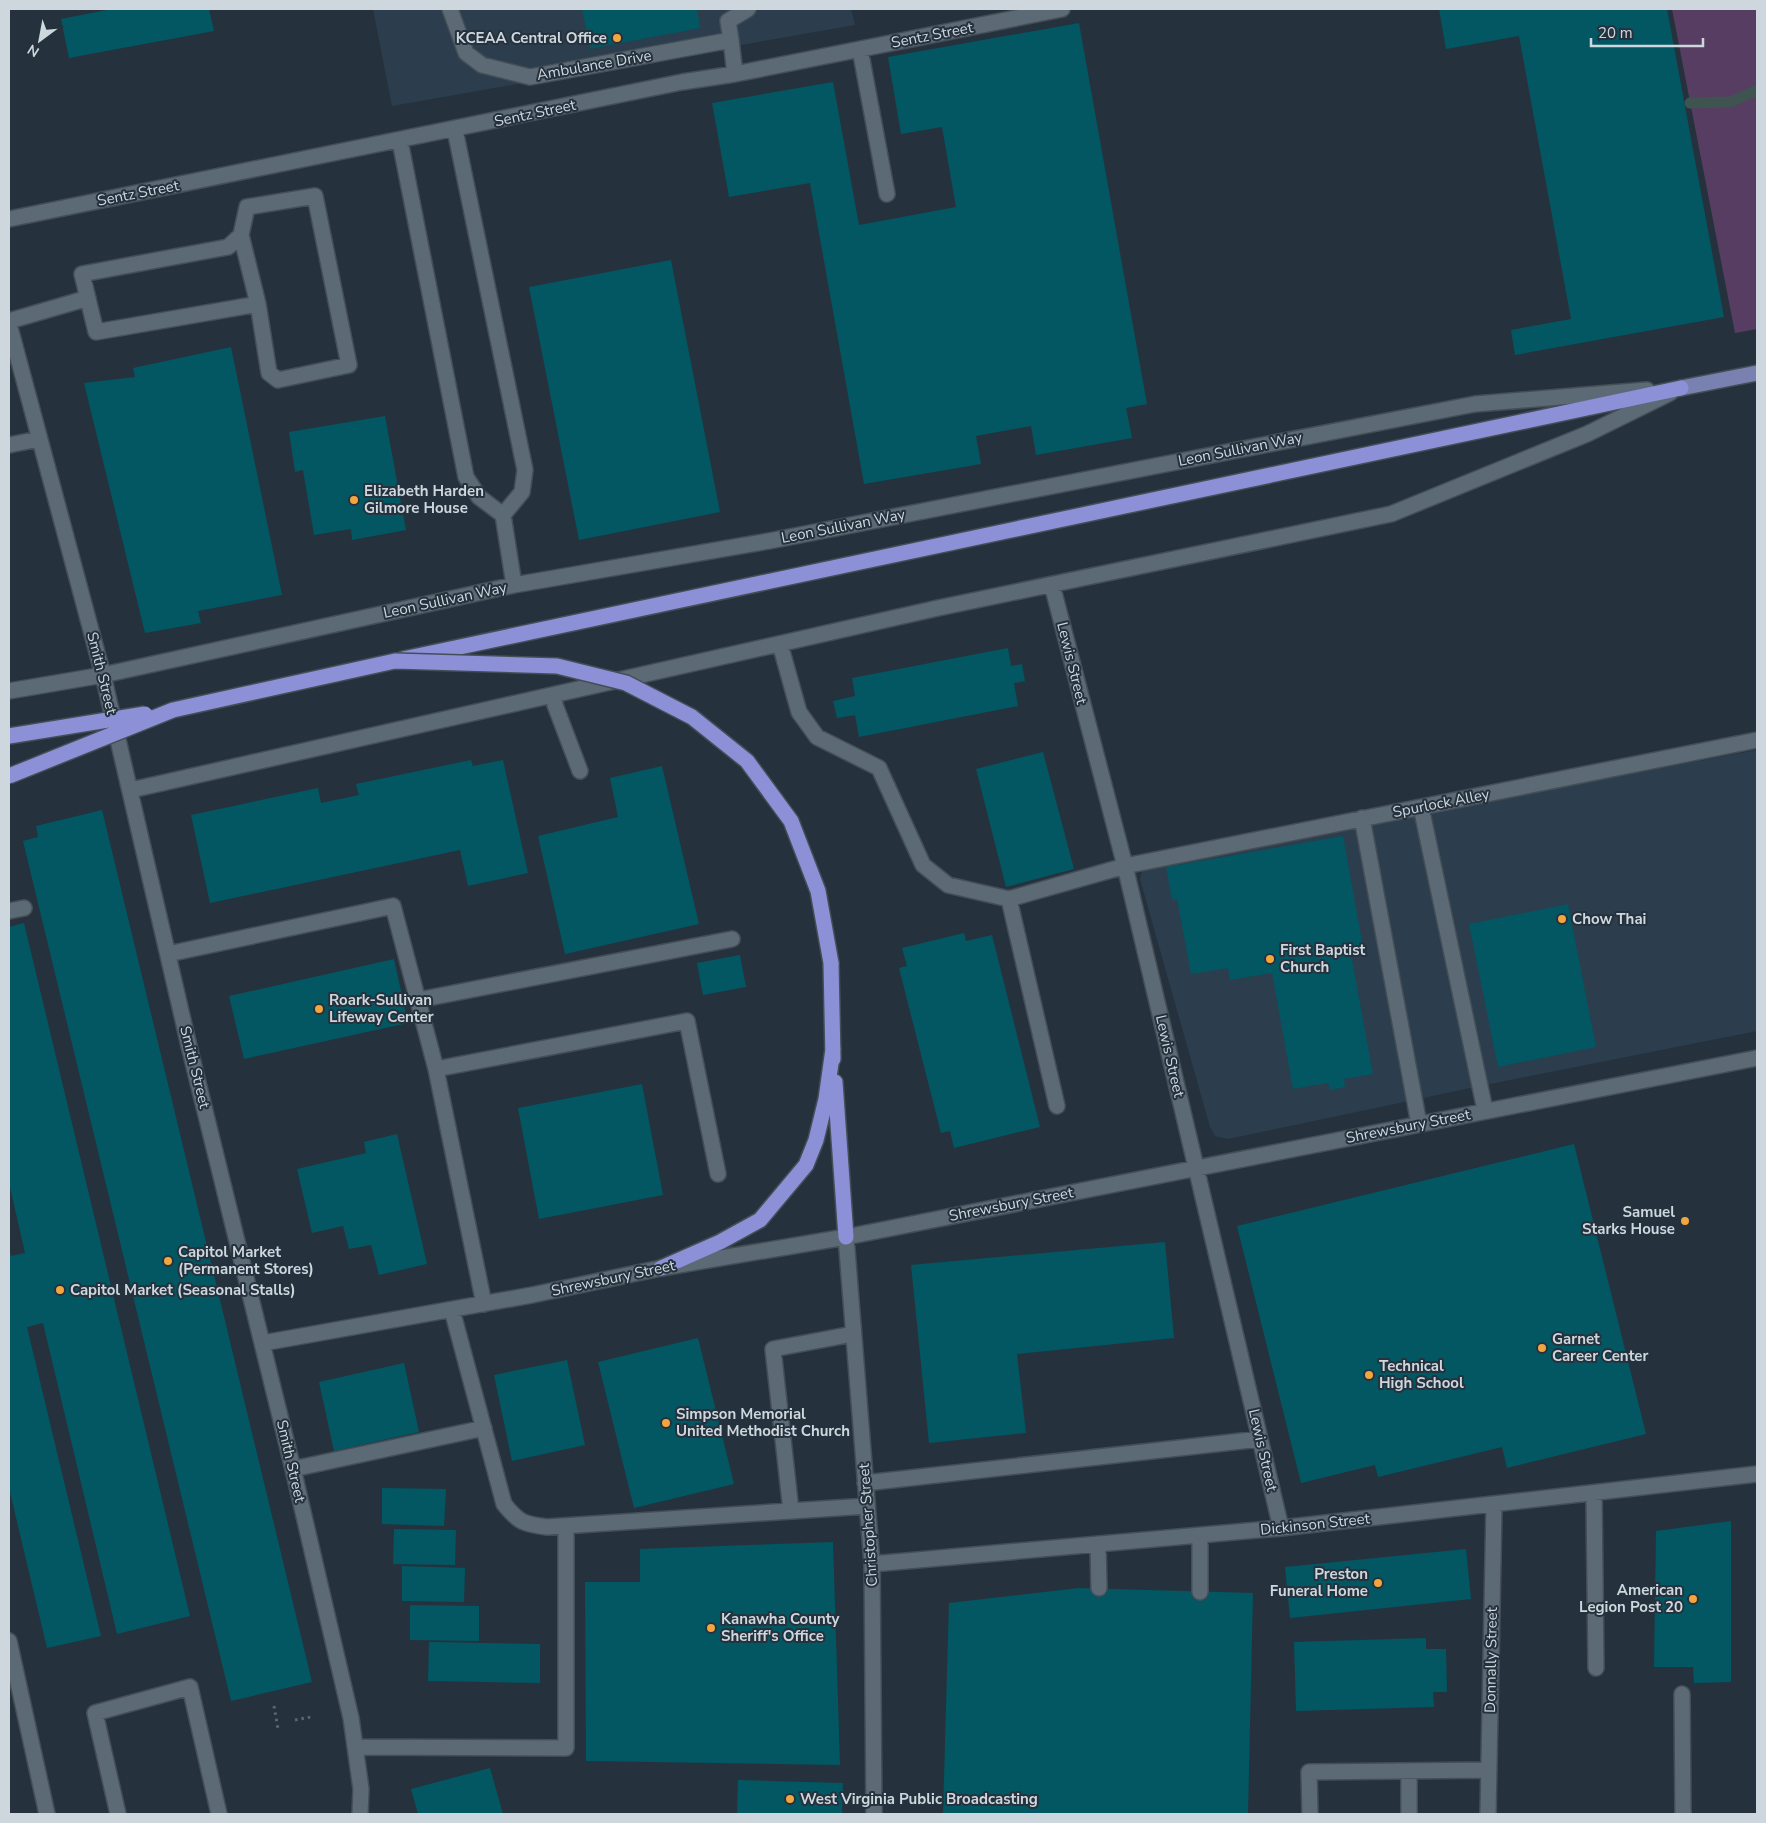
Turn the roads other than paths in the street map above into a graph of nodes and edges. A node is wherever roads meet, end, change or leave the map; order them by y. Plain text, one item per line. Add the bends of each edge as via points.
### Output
1 (450, 9) edge
2 (748, 9) edge
3 (1062, 9) edge
4 (731, 40) junction
5 (860, 49) junction
6 (735, 74) junction
7 (455, 130) junction
8 (400, 141) junction
9 (887, 194) dead end
10 (9, 219) edge
11 (241, 235) junction
12 (88, 298) junction
13 (258, 304) junction
14 (10, 330) edge
15 (1757, 373) edge
16 (1681, 388) junction
17 (39, 439) junction
18 (9, 445) edge
19 (503, 514) junction
20 (514, 585) junction
21 (1052, 585) junction
22 (780, 644) junction
23 (395, 661) junction
24 (103, 675) junction
25 (9, 691) edge
26 (554, 695) junction
27 (173, 710) junction
28 (9, 736) edge
29 (1757, 740) edge
30 (580, 771) dead end
31 (9, 776) edge
32 (131, 790) junction
33 (1421, 807) junction
34 (1362, 818) junction
35 (1125, 866) junction
36 (1009, 899) junction
37 (732, 939) dead end
38 (168, 954) junction
39 (418, 1000) junction
40 (833, 1049) junction
41 (1757, 1058) edge
42 (436, 1069) junction
43 (1057, 1106) dead end
44 (1485, 1110) junction
45 (1419, 1124) junction
46 (1197, 1166) junction
47 (718, 1174) dead end
48 (846, 1237) junction
49 (661, 1268) junction
50 (484, 1304) junction
51 (452, 1310) junction
52 (853, 1334) junction
53 (263, 1343) junction
54 (484, 1428) junction
55 (1260, 1439) junction
56 (293, 1469) junction
57 (1757, 1474) edge
58 (865, 1483) junction
59 (1594, 1494) junction
60 (867, 1506) junction
61 (1494, 1506) junction
62 (792, 1511) junction
63 (566, 1526) junction
64 (1281, 1528) junction
65 (1200, 1536) junction
66 (1098, 1544) junction
67 (872, 1564) junction
68 (1099, 1588) dead end
69 (1200, 1592) dead end
70 (9, 1641) edge
71 (1596, 1668) dead end
72 (1682, 1694) dead end
73 (355, 1747) junction
74 (1489, 1770) junction
75 (1408, 1771) junction
76 (47, 1814) edge
77 (118, 1814) edge
78 (219, 1814) edge
79 (360, 1814) edge
80 (874, 1814) edge
81 (1310, 1814) edge
82 (1409, 1814) edge
83 (1488, 1814) edge
84 (1683, 1814) edge

1 - 4 street, Ambulance Drive via 466,53 482,65 530,77
2 - 4 street via 728,21
3 - 5 street, Sentz Street
4 - 6 street
5 - 6 street, Sentz Street
5 - 9 street
6 - 7 street, Sentz Street via 682,82
7 - 8 street, Sentz Street
7 - 19 street via 525,470 522,492
8 - 10 street, Sentz Street
8 - 19 street via 466,477 479,497
11 - 12 street via 228,247 82,274
11 - 13 street
11 - 13 street via 248,207 315,196 349,365 278,380 269,373
12 - 13 street via 96,332
12 - 14 street
14 - 17 street, Smith Street
15 - 16 main road, Leon Sullivan Way
16 - 20 street, Leon Sullivan Way via 1475,404 769,541
16 - 21 street, Leon Sullivan Way via 1587,434 1391,514
16 - 23 highway, bridge
17 - 18 street
17 - 24 street, Smith Street
19 - 20 street
20 - 24 street, Leon Sullivan Way
21 - 22 street, Leon Sullivan Way
21 - 35 street, Lewis Street
22 - 26 street, Leon Sullivan Way
22 - 36 street via 799,712 817,736 879,768 923,866 948,885
23 - 27 highway, bridge
23 - 40 highway, bridge via 557,666 626,683 692,717 747,761 791,821 818,890 831,963
24 - 25 street, Leon Sullivan Way
24 - 32 street, Smith Street
26 - 30 street
26 - 32 street, Leon Sullivan Way
27 - 28 highway, bridge
27 - 31 highway, bridge
29 - 33 street, Spurlock Alley
32 - 38 street, Smith Street
33 - 34 street, Spurlock Alley
33 - 44 street
34 - 35 street, Spurlock Alley
34 - 45 street
35 - 36 street, Spurlock Alley
35 - 46 street, Lewis Street
36 - 43 street
37 - 39 street
38 - 39 street via 393,906
38 - 53 street, Smith Street
39 - 42 street
40 - 48 highway
40 - 49 highway via 826,1099 806,1165 760,1220
41 - 44 street, Shrewsbury Street
42 - 47 street via 687,1021
42 - 50 street
44 - 45 street, Shrewsbury Street
45 - 46 street, Shrewsbury Street
46 - 48 street, Shrewsbury Street
46 - 55 street, Lewis Street
48 - 49 street, Shrewsbury Street
48 - 52 street, Christopher Street
49 - 50 street, Shrewsbury Street
50 - 51 street, Shrewsbury Street
51 - 53 street, Shrewsbury Street
51 - 54 street
52 - 58 street, Christopher Street
52 - 62 street via 773,1349
53 - 56 street, Smith Street
54 - 56 street
54 - 63 street via 504,1504 515,1518 525,1524
55 - 58 street
55 - 64 street, Lewis Street
56 - 73 street, Smith Street
57 - 59 street, Dickinson Street
58 - 60 street, Christopher Street
59 - 61 street, Dickinson Street
59 - 71 street
60 - 62 street
60 - 67 street, Christopher Street
61 - 64 street, Dickinson Street
61 - 74 street, Donnally Street
62 - 63 street
63 - 73 street via 566,1748
64 - 65 street, Dickinson Street
65 - 66 street, Dickinson Street
65 - 69 street
66 - 67 street, Dickinson Street
66 - 68 street
67 - 80 street, Christopher Street
70 - 76 street
72 - 84 street
73 - 79 street, Smith Street via 362,1790
74 - 75 street
74 - 83 street, Donnally Street
75 - 81 street via 1309,1772
75 - 82 street
77 - 78 street via 94,1713 190,1688

